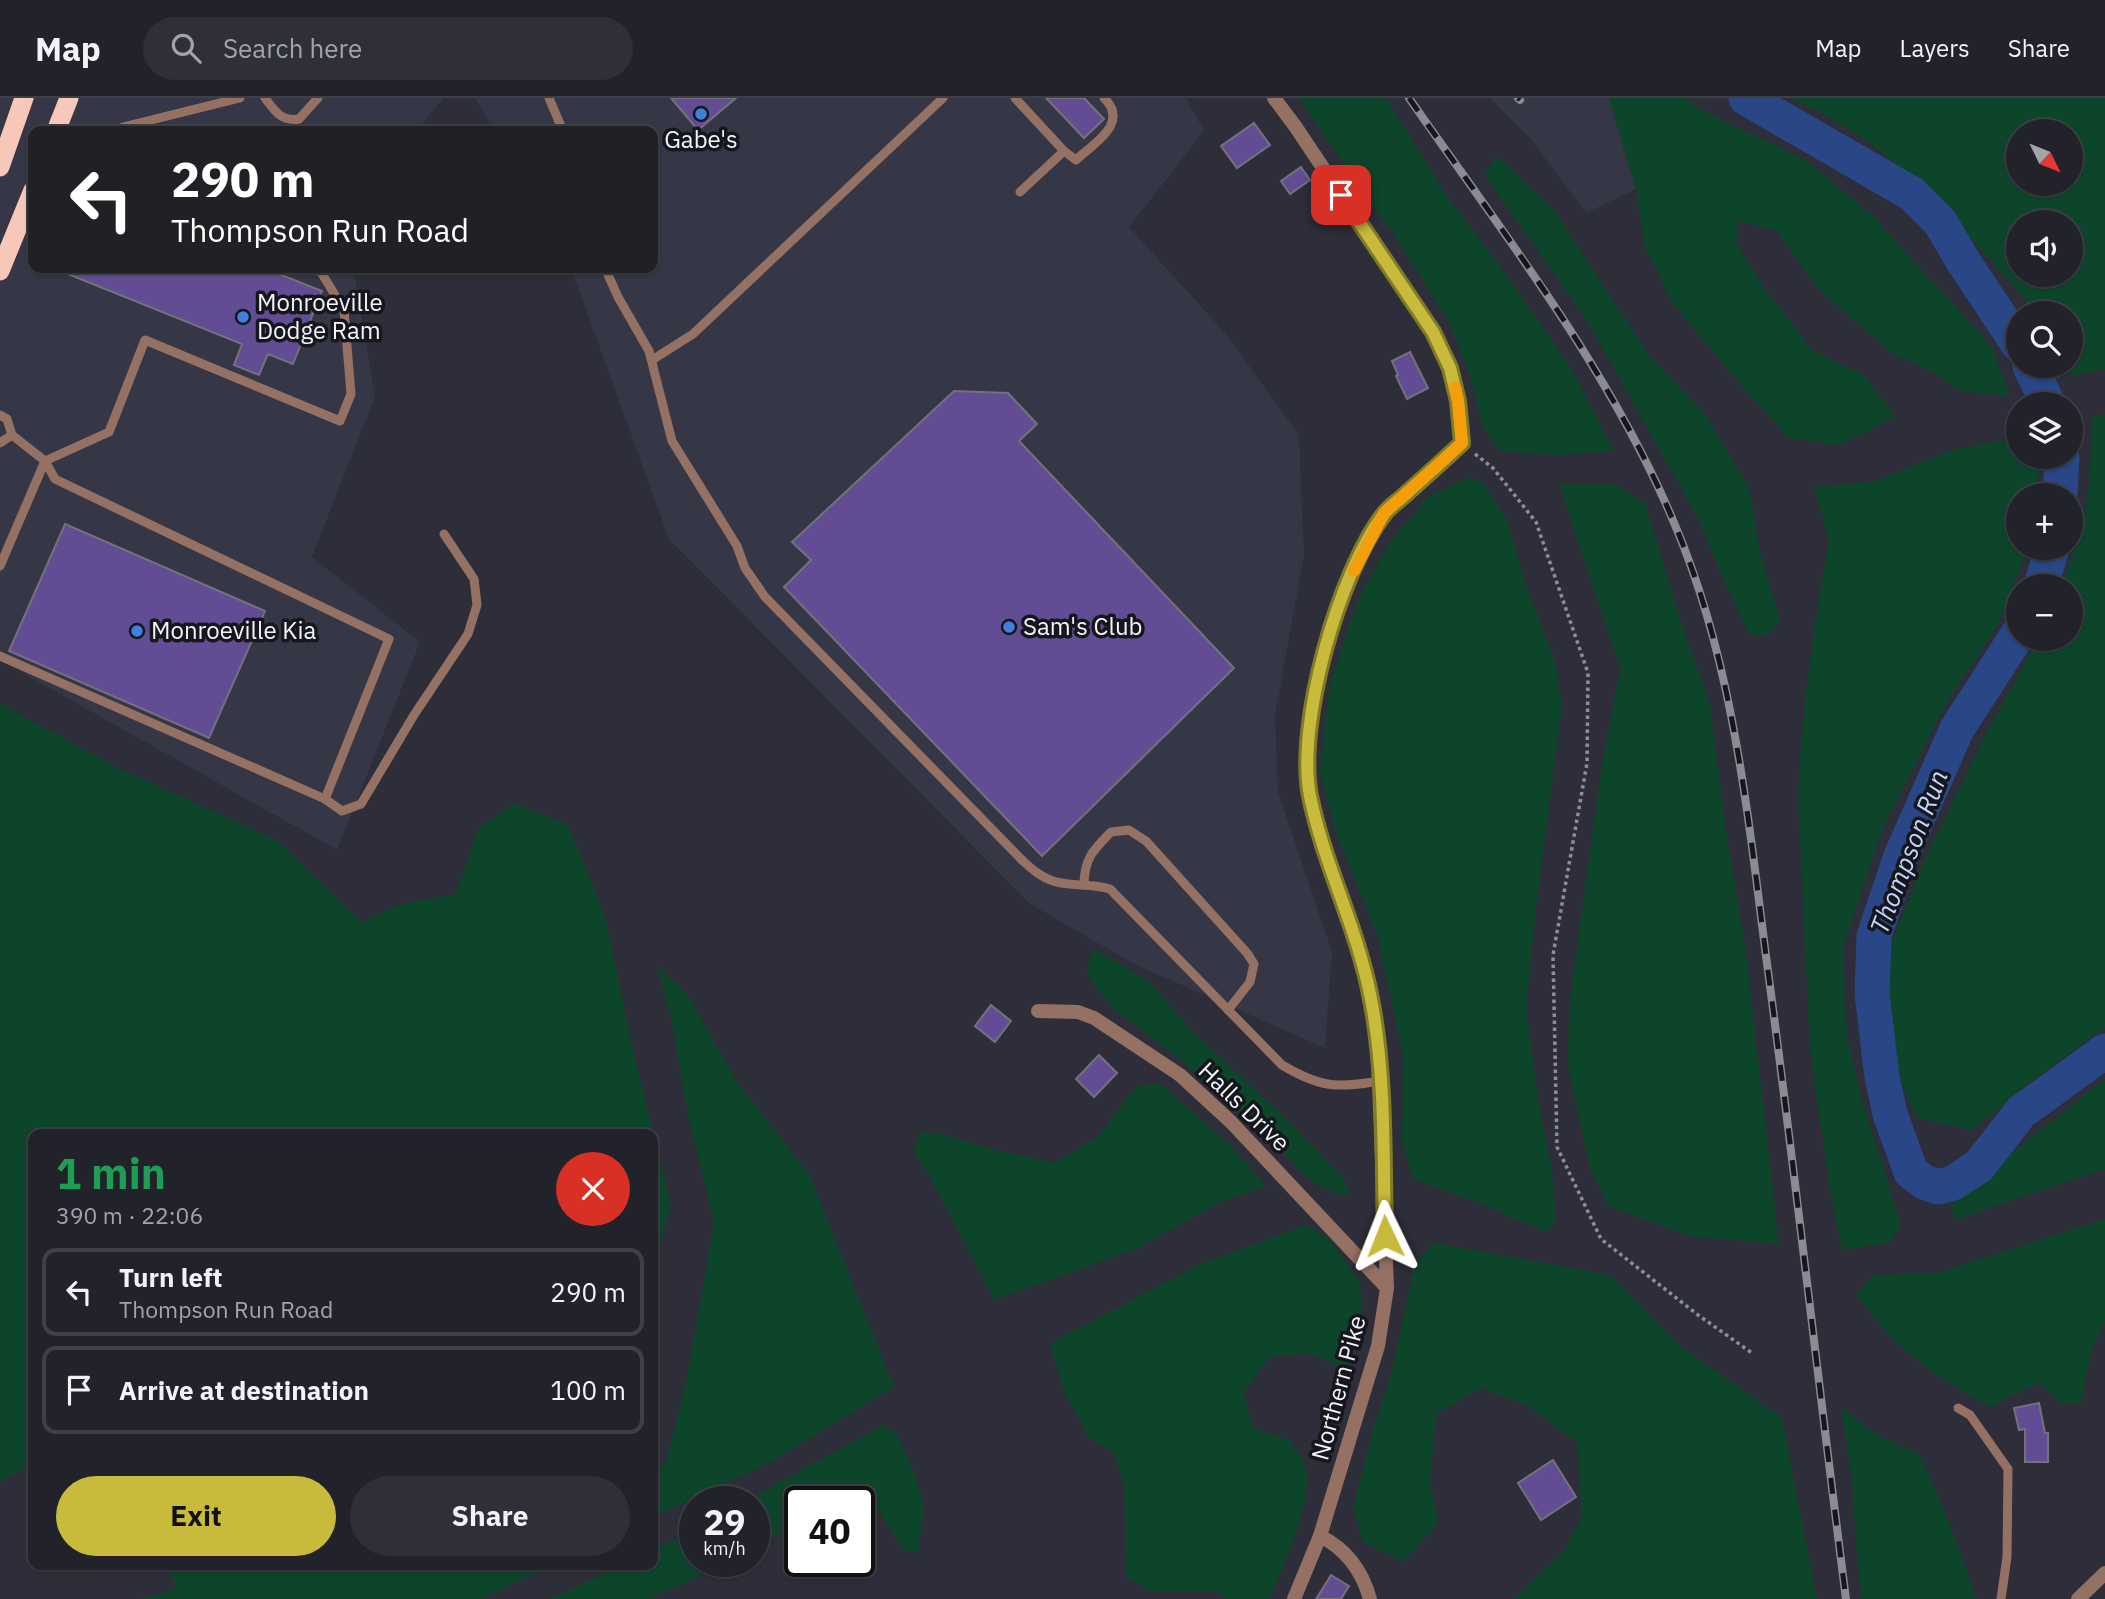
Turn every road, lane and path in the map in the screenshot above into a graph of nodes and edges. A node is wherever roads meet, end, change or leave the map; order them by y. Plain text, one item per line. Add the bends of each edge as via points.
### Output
1 (69, 98) edge
2 (240, 98) edge
3 (265, 98) edge
4 (318, 98) edge
5 (549, 98) edge
6 (943, 98) edge
7 (1015, 98) edge
8 (1104, 98) edge
9 (1274, 98) edge
10 (21, 101) edge
11 (58, 126) edge
12 (127, 126) edge
13 (561, 126) edge
14 (1064, 151) junction
15 (0, 167) edge
16 (1020, 192) dead end
17 (28, 202) edge
18 (0, 271) edge
19 (321, 273) edge
20 (608, 273) edge
21 (652, 360) junction
22 (0, 415) edge
23 (12, 435) junction
24 (0, 443) edge
25 (1462, 443) junction
26 (46, 461) junction
27 (444, 534) dead end
28 (0, 566) edge
29 (0, 656) edge
30 (325, 799) junction
31 (1084, 885) junction
32 (1228, 1010) junction
33 (1038, 1011) dead end
34 (1380, 1081) junction
35 (1387, 1288) junction
36 (1752, 1353) dead end
37 (1958, 1408) dead end
38 (1320, 1536) junction
39 (2105, 1573) edge
40 (1294, 1599) edge
41 (1370, 1599) edge
42 (2001, 1599) edge
43 (2078, 1599) edge

1 - 11 highway
2 - 12 lane
3 - 4 lane via 282,118 290,120 299,119
5 - 13 lane
6 - 21 lane via 693,334
7 - 14 lane
8 - 14 lane via 1113,106 1110,129 1076,160
9 - 25 street via 1433,332 1450,368
10 - 15 highway
14 - 16 lane
17 - 18 highway
19 - 26 lane via 344,310 351,394 340,421 145,340 109,432
20 - 21 lane
21 - 31 lane via 672,441 765,597 1024,863 1052,881
22 - 23 lane via 7,418
23 - 24 lane
23 - 26 lane
25 - 34 street, Northern Pike via 1384,513 1362,552 1329,636 1311,712 1307,748 1310,794 1368,982
25 - 36 path via 1493,468 1536,522 1588,673 1587,763 1553,955 1557,1147 1601,1239
26 - 28 lane
26 - 30 lane via 55,479 389,639
27 - 30 lane via 474,579 477,605 468,634 361,804 342,811
29 - 30 lane
31 - 32 lane via 1110,889
31 - 32 lane via 1084,867 1111,832 1129,830 1146,841 1254,964 1250,982
32 - 34 lane via 1282,1065 1303,1078 1345,1086
33 - 35 street, Halls Drive via 1078,1012 1094,1018 1180,1075 1231,1122
34 - 35 street, Northern Pike
35 - 38 street, Northern Pike via 1378,1346
37 - 42 lane via 1970,1415 2008,1469 2007,1557
38 - 40 street, Northern Pike
38 - 41 street via 1346,1553 1367,1585
39 - 43 street

